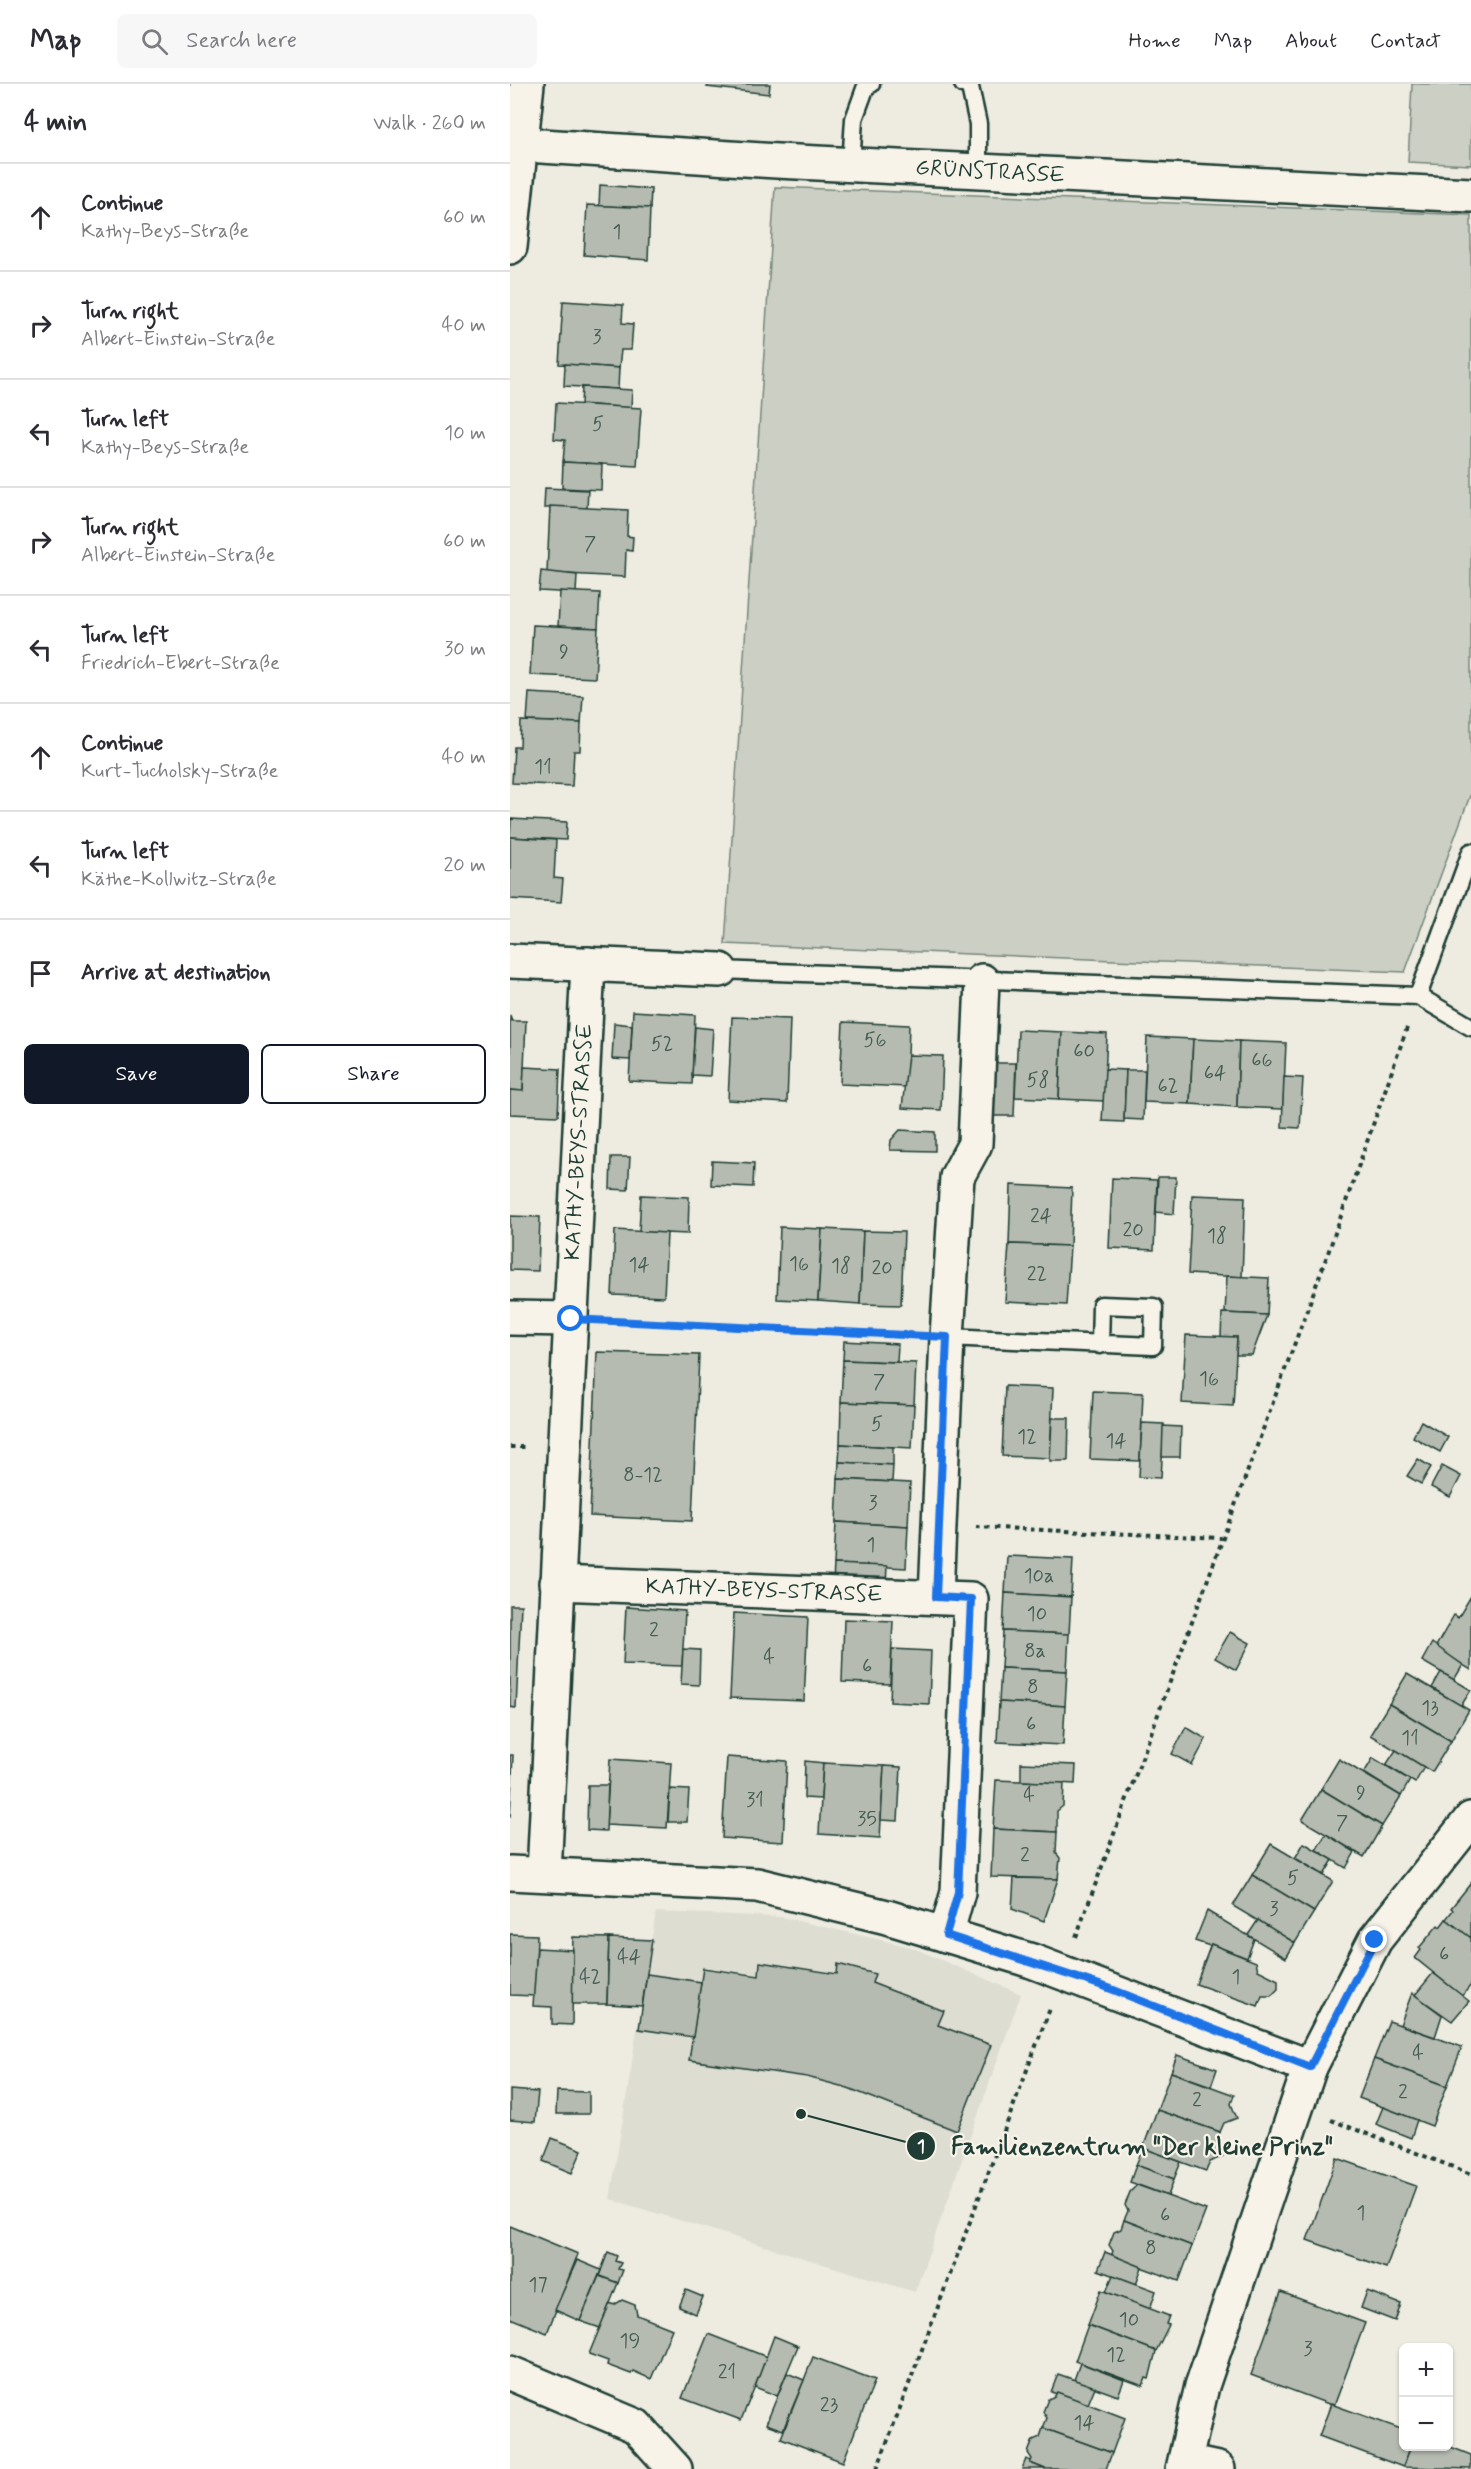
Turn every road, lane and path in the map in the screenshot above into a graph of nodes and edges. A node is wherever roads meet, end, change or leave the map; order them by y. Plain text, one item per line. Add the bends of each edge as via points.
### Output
1 (527, 84) edge
2 (871, 84) edge
3 (963, 84) edge
4 (516, 144) edge
5 (850, 165) junction
6 (978, 171) junction
7 (1471, 195) edge
8 (510, 247) edge
9 (1471, 852) edge
10 (510, 961) edge
11 (588, 964) junction
12 (720, 970) joint
13 (982, 981) junction
14 (1418, 996) junction
15 (1471, 1027) edge
16 (510, 1318) edge
17 (571, 1319) junction
18 (947, 1337) junction
19 (1100, 1345) dead end
20 (510, 1447) edge
21 (537, 1447) dead end
22 (939, 1526) junction
23 (1221, 1538) junction
24 (557, 1583) junction
25 (936, 1597) junction
26 (1471, 1819) edge
27 (510, 1873) edge
28 (544, 1874) junction
29 (946, 1935) junction
30 (1063, 1972) junction
31 (1310, 2067) junction
32 (1296, 2108) junction
33 (1471, 2174) edge
34 (510, 2373) edge
35 (1185, 2465) edge
36 (675, 2469) edge
37 (877, 2469) edge
38 (1218, 2469) edge

1 - 4 street
2 - 5 lane via 866,86 854,119
3 - 6 lane via 970,87 978,124
4 - 5 street, GRÜNSTRASSE
4 - 8 street
5 - 6 street, GRÜNSTRASSE
6 - 7 street, GRÜNSTRASSE
9 - 14 lane
10 - 11 street
11 - 12 street
11 - 17 street, KATHY-BEYS-STRASSE
12 - 13 lane
13 - 14 lane
13 - 18 street via 975,1144 957,1177
14 - 15 lane
14 - 23 path via 1328,1253
16 - 17 street
17 - 18 path
17 - 24 street, KATHY-BEYS-STRASSE
18 - 19 lane
18 - 22 street
20 - 21 path
22 - 23 path
22 - 25 street
23 - 30 path
24 - 25 street, KATHY-BEYS-STRASSE
24 - 28 street, KATHY-BEYS-STRASSE
25 - 29 street, KATHY-BEYS-STRASSE via 971,1599 958,1892
26 - 31 street via 1375,1940
27 - 28 street
28 - 29 street via 757,1885
29 - 30 street
30 - 31 street
30 - 37 path
31 - 32 street
32 - 33 path
32 - 35 street via 1202,2386
34 - 36 street via 636,2426
35 - 38 street

